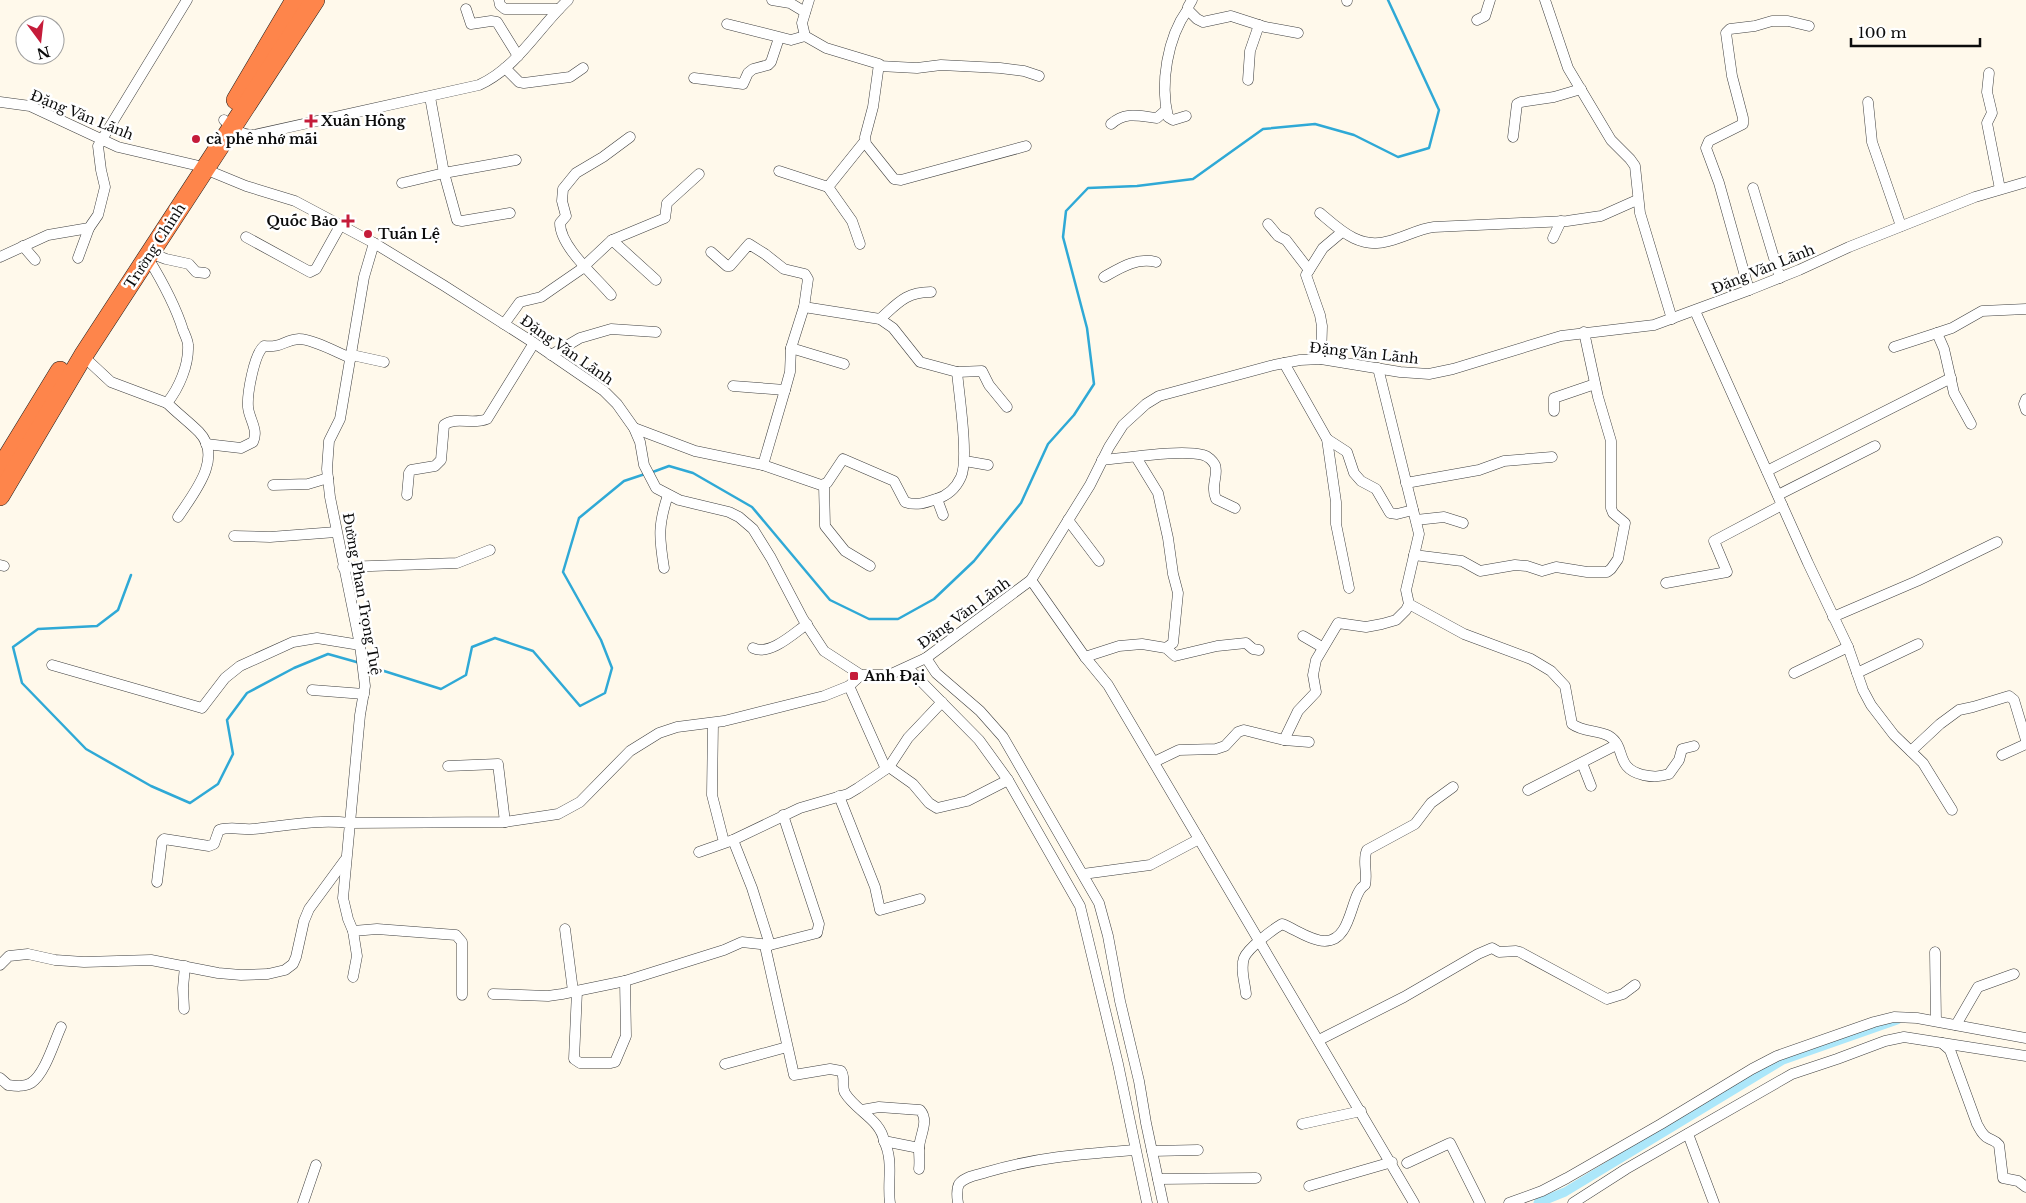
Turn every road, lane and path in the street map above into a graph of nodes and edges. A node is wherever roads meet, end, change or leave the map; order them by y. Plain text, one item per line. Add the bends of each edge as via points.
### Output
1 (187, 0) edge
2 (295, 0) edge
3 (315, 0) edge
4 (568, 0) edge
5 (772, 0) edge
6 (809, 0) edge
7 (1490, 0) edge
8 (1545, 0) edge
9 (501, 4) edge
10 (1190, 5) edge
11 (466, 9) dead end
12 (559, 9) junction
13 (806, 12) junction
14 (1477, 20) dead end
15 (497, 22) junction
16 (728, 24) dead end
17 (1259, 25) junction
18 (1809, 26) dead end
19 (1298, 33) dead end
20 (805, 36) junction
21 (779, 38) junction
22 (518, 56) junction
23 (879, 66) junction
24 (505, 68) junction
25 (583, 68) dead end
26 (1989, 73) dead end
27 (1039, 76) dead end
28 (694, 78) dead end
29 (1248, 80) dead end
30 (1581, 88) junction
31 (430, 97) junction
32 (0, 102) edge
33 (1868, 102) dead end
34 (1166, 110) junction
35 (1186, 116) dead end
36 (228, 124) junction
37 (1111, 124) dead end
38 (630, 137) dead end
39 (1513, 137) dead end
40 (102, 139) junction
41 (865, 141) junction
42 (1026, 146) dead end
43 (516, 160) dead end
44 (199, 168) junction
45 (779, 171) dead end
46 (444, 173) junction
47 (699, 174) dead end
48 (2026, 182) edge
49 (402, 183) dead end
50 (828, 187) junction
51 (1753, 188) dead end
52 (2000, 189) junction
53 (1637, 200) junction
54 (1320, 212) dead end
55 (510, 213) dead end
56 (1561, 221) junction
57 (1268, 224) dead end
58 (340, 226) junction
59 (1901, 226) junction
60 (89, 228) junction
61 (1342, 232) junction
62 (246, 238) dead end
63 (1553, 238) dead end
64 (612, 240) junction
65 (374, 243) junction
66 (860, 244) dead end
67 (23, 246) junction
68 (711, 252) dead end
69 (149, 255) junction
70 (0, 257) edge
71 (78, 258) dead end
72 (35, 260) dead end
73 (1156, 262) dead end
74 (585, 265) junction
75 (1309, 270) junction
76 (205, 273) dead end
77 (1104, 277) dead end
78 (1780, 278) junction
79 (656, 280) dead end
80 (1749, 290) junction
81 (931, 292) dead end
82 (611, 295) dead end
83 (804, 307) junction
84 (2026, 309) edge
85 (1695, 311) junction
86 (880, 319) junction
87 (1672, 320) junction
88 (504, 324) junction
89 (656, 332) dead end
90 (1584, 332) junction
91 (1937, 333) junction
92 (534, 343) junction
93 (1894, 347) dead end
94 (791, 348) junction
95 (551, 355) junction
96 (83, 356) junction
97 (352, 356) junction
98 (1321, 359) junction
99 (384, 362) dead end
100 (1284, 363) junction
101 (844, 364) dead end
102 (1378, 368) junction
103 (957, 372) junction
104 (1951, 378) junction
105 (1595, 384) junction
106 (734, 386) dead end
107 (785, 390) junction
108 (2026, 399) edge
109 (167, 403) junction
110 (1007, 407) dead end
111 (2026, 410) edge
112 (1554, 411) dead end
113 (1971, 424) dead end
114 (634, 428) junction
115 (1327, 439) junction
116 (206, 444) junction
117 (1875, 446) dead end
118 (1136, 457) junction
119 (1552, 457) dead end
120 (1102, 460) junction
121 (965, 461) junction
122 (764, 465) junction
123 (988, 465) dead end
124 (0, 469) edge
125 (1767, 471) junction
126 (328, 478) junction
127 (1406, 483) junction
128 (273, 485) dead end
129 (824, 485) junction
130 (407, 495) dead end
131 (668, 495) junction
132 (1778, 495) junction
133 (0, 496) edge
134 (938, 499) junction
135 (1782, 505) junction
136 (1235, 508) dead end
137 (1412, 510) junction
138 (943, 515) dead end
139 (178, 517) dead end
140 (1068, 520) junction
141 (1416, 520) junction
142 (1463, 523) dead end
143 (336, 532) junction
144 (234, 536) dead end
145 (1997, 542) dead end
146 (490, 550) dead end
147 (1414, 555) junction
148 (1098, 561) dead end
149 (870, 566) dead end
150 (343, 567) junction
151 (664, 568) dead end
152 (1031, 580) junction
153 (1666, 583) dead end
154 (1350, 588) dead end
155 (1409, 604) junction
156 (1833, 617) junction
157 (807, 624) junction
158 (1303, 636) dead end
159 (1918, 644) dead end
160 (360, 645) junction
161 (1322, 647) junction
162 (1848, 647) junction
163 (753, 648) dead end
164 (1166, 648) junction
165 (1260, 650) dead end
166 (1085, 657) junction
167 (926, 658) junction
168 (52, 665) dead end
169 (908, 668) junction
170 (1794, 673) dead end
171 (1857, 673) junction
172 (861, 675) junction
173 (849, 686) junction
174 (312, 690) dead end
175 (365, 690) junction
176 (942, 702) junction
177 (713, 723) junction
178 (1284, 740) junction
179 (2026, 740) edge
180 (1309, 742) dead end
181 (2026, 744) edge
182 (1616, 745) junction
183 (1694, 746) dead end
184 (1911, 751) junction
185 (2002, 755) dead end
186 (1154, 762) junction
187 (1582, 763) junction
188 (448, 766) dead end
189 (888, 768) junction
190 (1008, 780) junction
191 (1591, 786) dead end
192 (1452, 787) dead end
193 (1528, 790) dead end
194 (839, 796) junction
195 (1952, 810) dead end
196 (783, 815) junction
197 (505, 822) junction
198 (350, 823) junction
199 (1199, 839) junction
200 (729, 841) junction
201 (699, 852) dead end
202 (346, 860) junction
203 (1083, 874) junction
204 (157, 882) dead end
205 (1096, 898) junction
206 (920, 899) dead end
207 (1080, 906) junction
208 (565, 929) dead end
209 (353, 931) junction
210 (1260, 941) junction
211 (768, 945) junction
212 (1935, 952) dead end
213 (0, 964) edge
214 (185, 966) junction
215 (2014, 974) dead end
216 (353, 977) dead end
217 (625, 981) junction
218 (1635, 985) dead end
219 (575, 991) junction
220 (493, 994) dead end
221 (1246, 994) dead end
222 (462, 995) dead end
223 (184, 1010) dead end
224 (1936, 1021) junction
225 (1956, 1025) junction
226 (61, 1027) dead end
227 (2026, 1038) edge
228 (1319, 1040) junction
229 (1942, 1043) junction
230 (787, 1047) junction
231 (2026, 1056) edge
232 (724, 1064) dead end
233 (0, 1078) edge
234 (862, 1110) junction
235 (1361, 1111) junction
236 (1302, 1124) dead end
237 (1688, 1134) junction
238 (884, 1141) junction
239 (919, 1148) junction
240 (1135, 1150) junction
241 (1198, 1150) dead end
242 (1152, 1151) junction
243 (1392, 1162) junction
244 (1407, 1163) dead end
245 (316, 1165) dead end
246 (919, 1169) dead end
247 (1256, 1178) dead end
248 (1158, 1179) junction
249 (1309, 1186) dead end
250 (2026, 1187) edge
251 (303, 1203) edge
252 (890, 1203) edge
253 (958, 1203) edge
254 (1147, 1203) edge
255 (1163, 1203) edge
256 (1414, 1203) edge
257 (1480, 1203) edge
258 (1509, 1203) edge
259 (1573, 1203) edge
260 (1714, 1203) edge

1 - 40 street
2 - 36 highway, Trường Chinh
3 - 36 highway, Trường Chinh
4 - 12 street
5 - 13 street via 790,3
6 - 13 street
7 - 14 street via 1486,16
8 - 30 street via 1564,58
9 - 12 street
9 - 15 street
10 - 17 street via 1190,14 1203,22 1231,16
10 - 34 street via 1182,17 1168,57 1164,76
11 - 15 street via 471,24
12 - 22 street
13 - 20 street via 802,23
15 - 22 street
16 - 21 street
17 - 19 street
17 - 29 street via 1250,51
18 - 80 street via 1772,21 1730,29 1726,33 1743,124 1709,141 1706,148
20 - 21 street via 791,40
20 - 23 street via 826,48 877,62
21 - 28 street via 768,66 753,69 743,84
22 - 24 street
23 - 27 street via 1000,68
23 - 41 street
24 - 25 street via 524,83 570,76
24 - 31 street via 479,85
26 - 52 street via 1987,92 1992,113 1987,123
30 - 39 street via 1517,104
30 - 53 street via 1611,140 1633,162
31 - 36 street via 254,135 242,134
31 - 46 street
32 - 40 street, Đặng Văn Lãnh via 30,106
33 - 59 street via 1872,142
34 - 35 street via 1168,118 1174,120
34 - 37 street via 1156,118 1129,114
36 - 44 highway, Trường Chinh
38 - 74 street via 576,173 563,189 566,216 560,227 568,245
40 - 44 street, Đặng Văn Lãnh via 118,147
40 - 60 street via 98,146 106,187 98,215
41 - 42 street via 896,181
41 - 50 street
43 - 46 street
44 - 58 street, Đặng Văn Lãnh via 295,200
44 - 69 highway, Trường Chinh
44 - 124 highway, Trường Chinh via 42,399
45 - 50 street
46 - 49 street
46 - 55 street via 457,220
47 - 64 street via 666,204 664,218
48 - 52 street, Đặng Văn Lãnh
50 - 66 street via 852,221
51 - 78 street
52 - 59 street, Đặng Văn Lãnh
53 - 56 street via 1601,216
53 - 87 street
54 - 61 street
56 - 61 street via 1434,227 1378,243 1353,239
56 - 63 street
57 - 75 street via 1286,240
58 - 62 street via 316,269 310,272
58 - 65 street, Đặng Văn Lãnh
59 - 78 street, Đặng Văn Lãnh
60 - 67 street via 48,235
60 - 71 street
61 - 75 street via 1324,248
64 - 74 street
64 - 79 street
65 - 88 street, Đặng Văn Lãnh
65 - 97 street, Đường Phan Trọng Tuệ via 364,278
67 - 70 street
67 - 72 street
68 - 83 street via 730,266 749,244 784,269 805,274 808,284
69 - 76 street via 189,264 196,272
69 - 96 highway, Trường Chinh
69 - 109 street via 175,306 188,345 181,378
73 - 77 street via 1134,262
74 - 82 street
74 - 88 street via 541,297 520,302
75 - 98 street via 1306,275 1322,326
78 - 80 street, Đặng Văn Lãnh
80 - 85 street, Đặng Văn Lãnh
81 - 86 street via 907,295
83 - 86 street
83 - 94 street
84 - 91 street via 1982,311
85 - 87 street, Đặng Văn Lãnh
85 - 125 street
86 - 103 street via 893,328 920,362
87 - 90 street, Đặng Văn Lãnh via 1641,328
88 - 92 street, Đặng Văn Lãnh
89 - 95 street via 611,329 580,338
90 - 102 street, Đặng Văn Lãnh via 1550,338 1438,372 1414,374
90 - 105 street
91 - 93 street
91 - 104 street
92 - 95 street, Đặng Văn Lãnh
92 - 130 street via 487,419 450,421 444,425 441,460 435,466 408,473
94 - 101 street
94 - 107 street
95 - 114 street, Đặng Văn Lãnh via 604,391
96 - 109 street via 111,382
96 - 133 highway, Trường Chinh
97 - 99 street
97 - 116 street via 304,339 290,340 277,347 264,346 258,354 249,390 253,442 241,448
97 - 126 street, Đường Phan Trọng Tuệ via 340,419 329,441
98 - 100 street, Đặng Văn Lãnh
98 - 102 street, Đặng Văn Lãnh
100 - 115 street
100 - 120 street, Đặng Văn Lãnh via 1152,399 1123,425
102 - 127 street
103 - 110 street via 982,371
103 - 121 street
104 - 113 street via 1954,393
104 - 125 street
105 - 112 street via 1554,398
105 - 147 street via 1611,441 1611,508 1623,520 1625,527 1618,559 1611,569 1587,572 1556,567 1542,571 1515,565 1480,571 1462,561
106 - 107 street
107 - 122 street
108 - 111 street
109 - 116 street via 199,433
114 - 122 street via 695,451
114 - 131 street, Đặng Văn Lãnh via 653,485
115 - 137 street via 1347,452 1354,473 1376,489 1390,513
115 - 154 street via 1335,486 1336,524
116 - 139 street via 207,464 202,478
117 - 132 street
118 - 120 street
118 - 136 street via 1183,453 1208,457 1215,465 1215,497
118 - 164 street via 1154,484 1159,499 1178,593 1173,643
119 - 127 street via 1504,461 1479,470
120 - 140 street, Đặng Văn Lãnh
121 - 123 street
121 - 134 street via 961,477 950,492
122 - 129 street
125 - 132 street
126 - 128 street via 308,484
126 - 143 street, Đường Phan Trọng Tuệ
127 - 137 street
129 - 134 street via 843,459 894,481 906,502 913,505
129 - 149 street via 824,526 844,551
131 - 151 street via 659,530
131 - 157 street, Đặng Văn Lãnh via 729,512 746,522 761,540
132 - 135 street
134 - 138 street
135 - 153 street via 1714,541 1727,572
135 - 156 street
137 - 141 street
140 - 148 street
140 - 152 street, Đặng Văn Lãnh
141 - 142 street via 1444,517
141 - 147 street via 1419,534
143 - 144 street
143 - 150 street, Đường Phan Trọng Tuệ
145 - 156 street
146 - 150 street via 457,563
147 - 155 street via 1406,590
150 - 160 street, Đường Phan Trọng Tuệ
152 - 166 street
152 - 167 street, Đặng Văn Lãnh
155 - 161 street via 1396,620 1389,622 1366,627 1338,623
155 - 182 street via 1464,634 1532,659 1551,671 1565,686 1572,724 1608,736
156 - 162 street
157 - 163 street via 768,650
157 - 172 street, Đặng Văn Lãnh via 824,651
158 - 161 street
159 - 171 street
160 - 168 street via 317,638 293,642 240,666 225,678 202,708
160 - 175 street, Đường Phan Trọng Tuệ
161 - 178 street via 1313,670 1316,692 1298,710
162 - 170 street
162 - 171 street
164 - 165 street via 1175,656 1246,643
164 - 166 street via 1142,644 1119,646
166 - 186 street via 1108,685
167 - 169 street, Đặng Văn Lãnh
167 - 203 street via 936,673 980,711 1003,737
169 - 172 street, Đặng Văn Lãnh via 889,675
169 - 176 street
171 - 184 street via 1872,705 1894,735
172 - 173 street
173 - 177 street via 824,696
173 - 189 street
174 - 175 street
175 - 198 street, Đường Phan Trọng Tuệ
176 - 189 street via 908,738
176 - 190 street via 979,740
177 - 197 street via 677,727 645,741 630,751 580,802 564,812
177 - 200 street via 712,795
178 - 180 street
178 - 186 street via 1244,730 1225,746 1179,750
179 - 184 street via 2014,700 2009,696 1959,710
181 - 185 street
182 - 183 street via 1631,772 1653,777 1670,774 1682,749
182 - 187 street
184 - 195 street via 1934,777
186 - 199 street
187 - 191 street
187 - 193 street
188 - 197 street via 498,764
189 - 190 street via 913,784 937,808 967,801
189 - 194 street
190 - 207 street
192 - 210 street via 1431,803 1415,824 1366,850 1365,884 1359,889 1343,930 1334,938 1319,940 1282,924
194 - 196 street
194 - 206 street via 876,887 880,910
196 - 200 street
196 - 211 street via 819,930 812,935
197 - 198 street
198 - 202 street, Đường Phan Trọng Tuệ
198 - 204 street via 224,828 218,830 214,844 209,846 164,839
199 - 203 street via 1150,865
199 - 210 street
200 - 201 street
200 - 211 street via 758,907
202 - 209 street, Đường Phan Trọng Tuệ via 343,898
202 - 214 street via 309,909 290,968 241,975
203 - 205 street
205 - 207 street
205 - 242 street via 1108,936
207 - 240 street
208 - 219 street
209 - 216 street, Đường Phan Trọng Tuệ via 357,956
209 - 222 street via 377,929 456,935 462,942
210 - 221 street via 1244,958
210 - 228 street
211 - 217 street via 742,942
211 - 230 street
212 - 224 street
213 - 214 street via 9,956 19,954 70,961 157,961
214 - 223 street
215 - 225 street via 1978,987
217 - 219 street
217 - 219 street via 626,1036 611,1063 580,1063 574,1059
218 - 228 street via 1623,994 1607,999 1520,952 1500,952 1492,948
219 - 220 street via 548,996
224 - 225 street
224 - 258 street via 1887,1018 1777,1056 1567,1178
225 - 227 street
226 - 233 street via 40,1074 31,1083 8,1085
228 - 235 street
229 - 231 street
229 - 237 street via 1904,1037 1884,1041 1792,1074
229 - 250 street via 1950,1050 1976,1124 1999,1146 2003,1176
230 - 232 street
230 - 234 street via 794,1075 841,1071 844,1091
234 - 238 street via 880,1130
234 - 239 street via 920,1110 924,1120
235 - 236 street
235 - 243 street
237 - 259 street
237 - 260 street
238 - 239 street
238 - 252 street via 889,1154 887,1189
239 - 246 street
240 - 253 street via 1022,1162 967,1178 959,1185
240 - 254 street
241 - 242 street
242 - 248 street
243 - 249 street
243 - 256 street
244 - 257 street via 1450,1143
245 - 251 street
247 - 248 street
248 - 255 street

